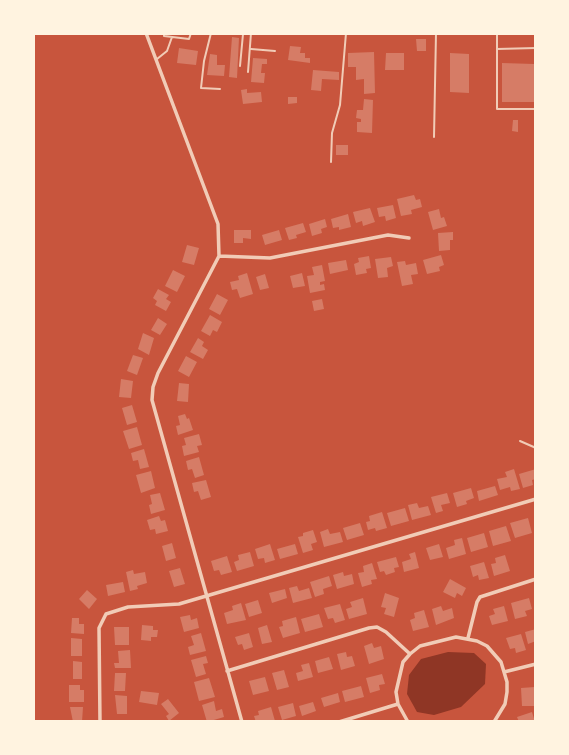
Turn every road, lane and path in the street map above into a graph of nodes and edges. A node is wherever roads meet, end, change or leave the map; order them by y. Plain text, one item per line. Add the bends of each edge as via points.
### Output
1 (146, 33) edge
2 (164, 33) edge
3 (191, 33) edge
4 (211, 33) edge
5 (237, 33) edge
6 (251, 33) edge
7 (346, 33) edge
8 (436, 33) edge
9 (497, 33) edge
10 (172, 37) junction
11 (536, 48) edge
12 (250, 49) junction
13 (497, 49) junction
14 (275, 51) dead end
15 (156, 60) junction
16 (240, 66) dead end
17 (248, 72) dead end
18 (220, 89) dead end
19 (536, 109) edge
20 (434, 137) dead end
21 (331, 162) dead end
22 (409, 238) dead end
23 (219, 256) junction
24 (520, 441) dead end
25 (536, 448) edge
26 (536, 499) edge
27 (536, 579) edge
28 (206, 597) junction
29 (468, 638) junction
30 (410, 654) junction
31 (536, 664) edge
32 (227, 671) junction
33 (505, 672) junction
34 (398, 705) junction
35 (100, 722) edge
36 (242, 722) edge
37 (340, 722) edge
38 (408, 722) edge
39 (494, 722) edge

1 - 15 street
2 - 10 lane
3 - 10 lane via 189,39
4 - 18 lane via 201,88
5 - 16 lane via 243,34
6 - 12 lane
7 - 21 lane
8 - 20 lane
9 - 13 lane
10 - 15 lane via 167,51
11 - 13 lane
12 - 14 lane
12 - 17 lane
13 - 19 lane via 496,109
15 - 23 street via 218,224
22 - 23 street via 387,235 270,258
23 - 28 street via 153,387 155,415
24 - 25 lane
26 - 28 street
27 - 29 street via 480,597
28 - 32 street
28 - 35 street via 106,614 99,628
29 - 30 street via 445,638 419,646
29 - 33 street via 487,646
30 - 32 street via 377,627
30 - 34 street via 397,680
31 - 33 street
32 - 36 street
33 - 39 street via 505,704
34 - 37 street
34 - 38 street

